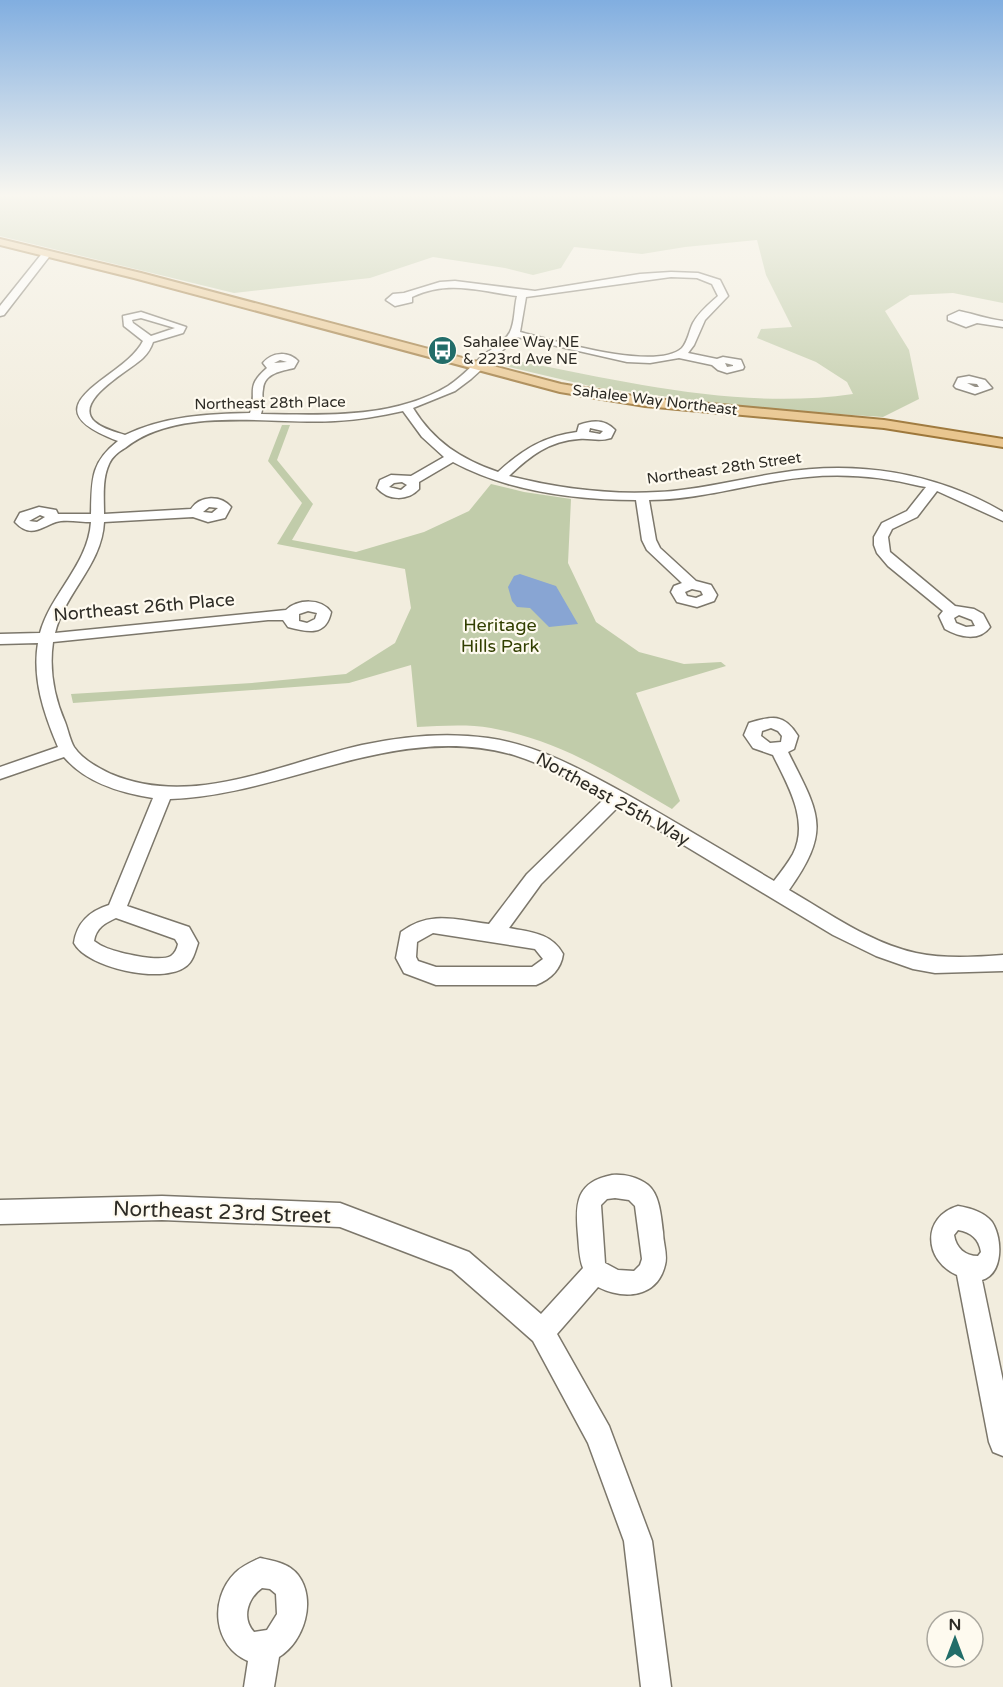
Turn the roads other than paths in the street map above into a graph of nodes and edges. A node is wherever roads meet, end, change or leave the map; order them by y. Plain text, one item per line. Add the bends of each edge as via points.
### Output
1 (29, 276) edge
2 (135, 276) edge
3 (660, 276) edge
4 (702, 276) edge
5 (0, 292) edge
6 (16, 292) junction
7 (522, 294) junction
8 (406, 296) dead end
9 (0, 313) edge
10 (976, 320) dead end
11 (1003, 324) edge
12 (516, 334) junction
13 (148, 340) dead end
14 (680, 355) junction
15 (718, 363) dead end
16 (477, 367) junction
17 (274, 368) dead end
18 (406, 406) junction
19 (254, 417) junction
20 (583, 434) dead end
21 (127, 440) junction
22 (1003, 443) edge
23 (452, 457) junction
24 (501, 476) junction
25 (412, 482) dead end
26 (934, 486) junction
27 (642, 497) junction
28 (196, 513) dead end
29 (1002, 513) edge
30 (100, 517) junction
31 (52, 518) dead end
32 (692, 584) dead end
33 (952, 611) dead end
34 (291, 615) dead end
35 (46, 636) junction
36 (0, 639) edge
37 (778, 749) dead end
38 (67, 750) junction
39 (0, 773) edge
40 (164, 793) junction
41 (617, 797) junction
42 (777, 892) junction
43 (116, 910) junction
44 (494, 933) junction
45 (1003, 963) edge
46 (0, 1212) edge
47 (968, 1269) dead end
48 (596, 1271) dead end
49 (542, 1332) junction
50 (1003, 1442) edge
51 (265, 1647) dead end
52 (259, 1687) edge
53 (656, 1687) edge

1 - 6 street
2 - 16 main road, Sahalee Way Northeast
3 - 7 street
4 - 14 street via 718,282 723,296 700,320 687,350
5 - 6 street
6 - 9 street
7 - 8 street via 447,282
7 - 12 street
10 - 11 street
12 - 14 street via 627,358 655,361
12 - 16 street, Northeast 28th Place
13 - 21 street via 138,358 94,390 84,407 92,425
14 - 15 street
16 - 18 street, Northeast 28th Place via 468,378 447,390
16 - 22 main road, Sahalee Way Northeast via 612,398 884,424
17 - 19 street via 258,384 259,404
18 - 19 street, Northeast 28th Place via 334,418
18 - 23 street, Northeast 28th Street via 422,432
19 - 21 street, Northeast 28th Place via 188,419
20 - 24 street via 536,445
21 - 30 street, Northeast 28th Place via 101,465
23 - 24 street, Northeast 28th Street
23 - 25 street
24 - 27 street, Northeast 28th Street via 596,495
26 - 27 street, Northeast 28th Street via 873,474 817,471
26 - 29 street, Northeast 28th Street
26 - 33 street via 912,514 887,526 881,545 893,563
27 - 32 street via 654,550
28 - 30 street
30 - 31 street
30 - 35 street, Northeast 28th Place via 94,545
34 - 35 street, Northeast 26th Place via 74,637
35 - 36 street, Northeast 26th Place
35 - 38 street via 44,667 51,709
37 - 42 street via 809,826 803,853
38 - 39 street
38 - 40 street, Northeast 25th Way via 84,768 108,780
40 - 41 street, Northeast 25th Way via 241,783 385,746 460,741 516,748
40 - 43 street
41 - 42 street, Northeast 25th Way
41 - 44 street via 534,879
42 - 45 street, Northeast 25th Way via 883,951 915,961 967,966
43 - 43 street via 95,920 86,931 84,943 92,951 155,967 171,966 184,956 188,943 182,933
44 - 44 street via 540,942 552,954 552,963 536,976 436,976 411,967 406,958 408,938 421,928 433,925
46 - 49 street, Northeast 23rd Street via 162,1208 340,1215 460,1261
47 - 50 street
48 - 49 street
49 - 53 street, Northeast 23rd Street via 599,1436 638,1541
51 - 52 street

